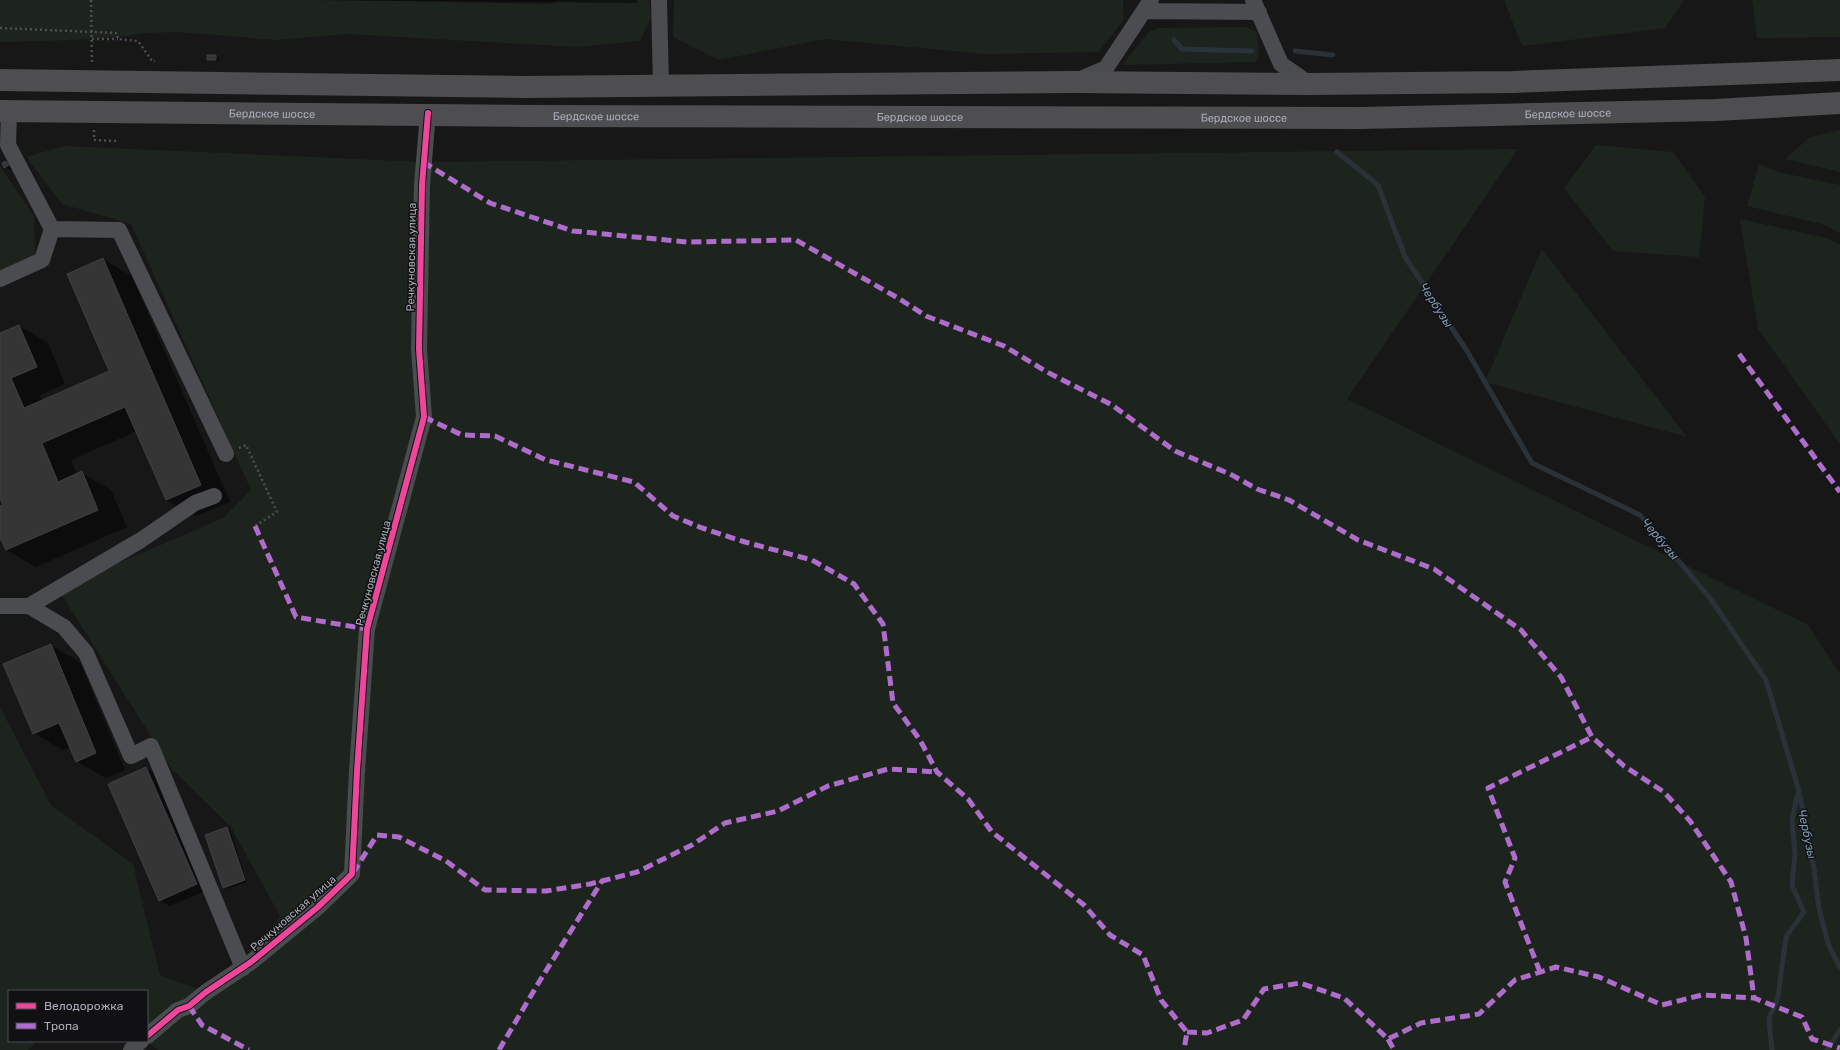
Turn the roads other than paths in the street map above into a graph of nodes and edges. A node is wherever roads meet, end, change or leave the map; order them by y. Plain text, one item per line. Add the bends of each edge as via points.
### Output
1 (659, 0) edge
2 (1148, 5) edge
3 (1256, 6) edge
4 (1840, 70) edge
5 (0, 80) edge
6 (1072, 82) junction
7 (1461, 83) junction
8 (1310, 84) junction
9 (661, 86) junction
10 (1840, 103) edge
11 (4, 111) edge
12 (428, 113) junction
13 (1462, 116) junction
14 (52, 229) junction
15 (0, 279) edge
16 (226, 454) road end
17 (214, 496) dead end
18 (0, 606) edge
19 (29, 606) junction
20 (243, 968) junction
21 (148, 1035) edge
22 (140, 1042) edge
23 (131, 1050) edge

1 - 9 street
2 - 3 street
2 - 6 street via 1106,68
3 - 8 street via 1281,64
4 - 7 highway
5 - 9 highway via 522,87
6 - 8 highway
6 - 9 highway
7 - 8 highway
7 - 13 highway
10 - 13 highway, Бердское шоссе via 1716,110
11 - 12 highway, Бердское шоссе
11 - 14 street via 8,145
12 - 13 highway, Бердское шоссе via 532,116
12 - 20 street, Речкуновская улица via 422,185 419,349 424,417 368,629 352,874 318,907
14 - 15 street via 42,260
14 - 16 street via 119,230
17 - 19 street via 195,503 141,540
18 - 19 street
19 - 20 street via 64,627 86,653 131,756 151,746
20 - 21 street, Речкуновская улица via 206,992 190,1006 178,1010
22 - 23 street

